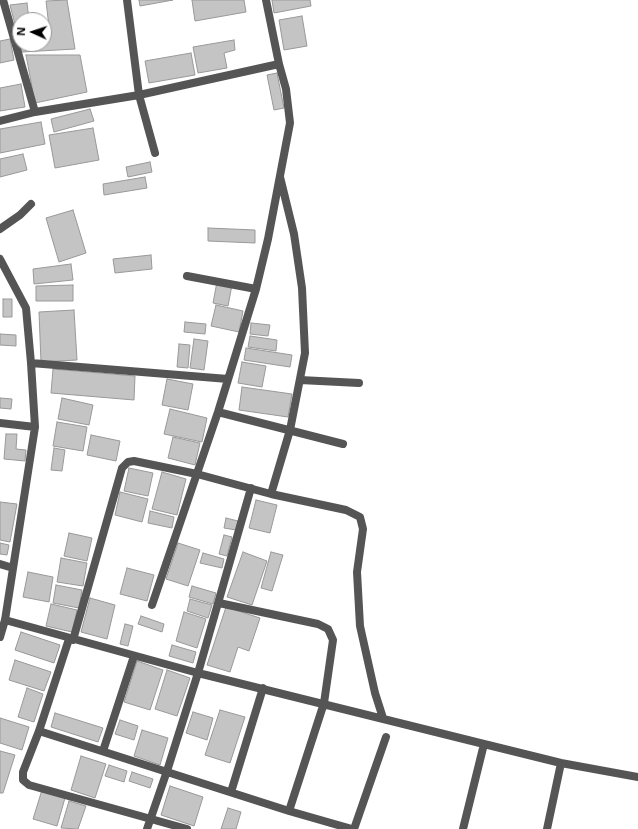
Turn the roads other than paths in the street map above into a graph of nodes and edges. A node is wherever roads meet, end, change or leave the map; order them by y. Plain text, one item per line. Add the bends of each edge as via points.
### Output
1 (4, 0) edge
2 (127, 0) edge
3 (266, 0) edge
4 (279, 64) junction
5 (139, 96) junction
6 (35, 112) junction
7 (0, 121) edge
8 (155, 153) dead end
9 (279, 174) junction
10 (31, 204) dead end
11 (0, 229) edge
12 (0, 259) edge
13 (187, 276) dead end
14 (256, 289) junction
15 (31, 363) junction
16 (228, 379) junction
17 (300, 380) junction
18 (359, 383) dead end
19 (218, 412) junction
20 (0, 423) edge
21 (35, 427) junction
22 (290, 430) junction
23 (343, 444) dead end
24 (197, 474) junction
25 (252, 488) junction
26 (271, 494) junction
27 (0, 564) edge
28 (13, 568) junction
29 (219, 603) junction
30 (152, 605) dead end
31 (5, 620) junction
32 (0, 637) edge
33 (71, 639) junction
34 (134, 656) junction
35 (198, 673) junction
36 (263, 688) junction
37 (324, 703) junction
38 (383, 718) junction
39 (39, 731) junction
40 (386, 737) dead end
41 (484, 744) junction
42 (103, 751) junction
43 (561, 763) junction
44 (167, 771) junction
45 (638, 777) edge
46 (231, 792) junction
47 (289, 811) junction
48 (150, 819) junction
49 (147, 829) edge
50 (187, 829) edge
51 (353, 829) edge
52 (463, 829) edge
53 (547, 829) edge

1 - 6 street
2 - 5 street
3 - 4 street
4 - 5 street
4 - 9 street via 286,89 290,123
5 - 6 street
5 - 8 street
6 - 7 street
9 - 14 street
9 - 17 street via 294,234 302,288 305,353
10 - 11 street
12 - 15 street via 26,308
13 - 14 street
14 - 16 street
15 - 16 street
15 - 21 street
16 - 19 street
17 - 18 street
17 - 22 street
19 - 22 street
19 - 24 street
20 - 21 street
21 - 28 street
22 - 23 street
22 - 26 street
24 - 25 street
24 - 30 street
24 - 33 street via 134,461 128,462 122,468
25 - 26 street
25 - 29 street
26 - 38 street via 346,510 360,517 363,529 357,572 360,626
27 - 28 street
28 - 31 street
29 - 35 street
29 - 37 street via 328,628 333,640
31 - 32 street
31 - 33 street
33 - 34 street
33 - 39 street
34 - 35 street
34 - 42 street
35 - 36 street
35 - 44 street
36 - 37 street
36 - 46 street
37 - 38 street
37 - 47 street
38 - 41 street
39 - 42 street
39 - 48 street via 23,772 23,780 29,785
40 - 51 street
41 - 43 street
41 - 52 street
42 - 44 street
43 - 45 street
43 - 53 street
44 - 46 street
44 - 48 street
46 - 47 street
47 - 51 street
48 - 49 street
48 - 50 street

